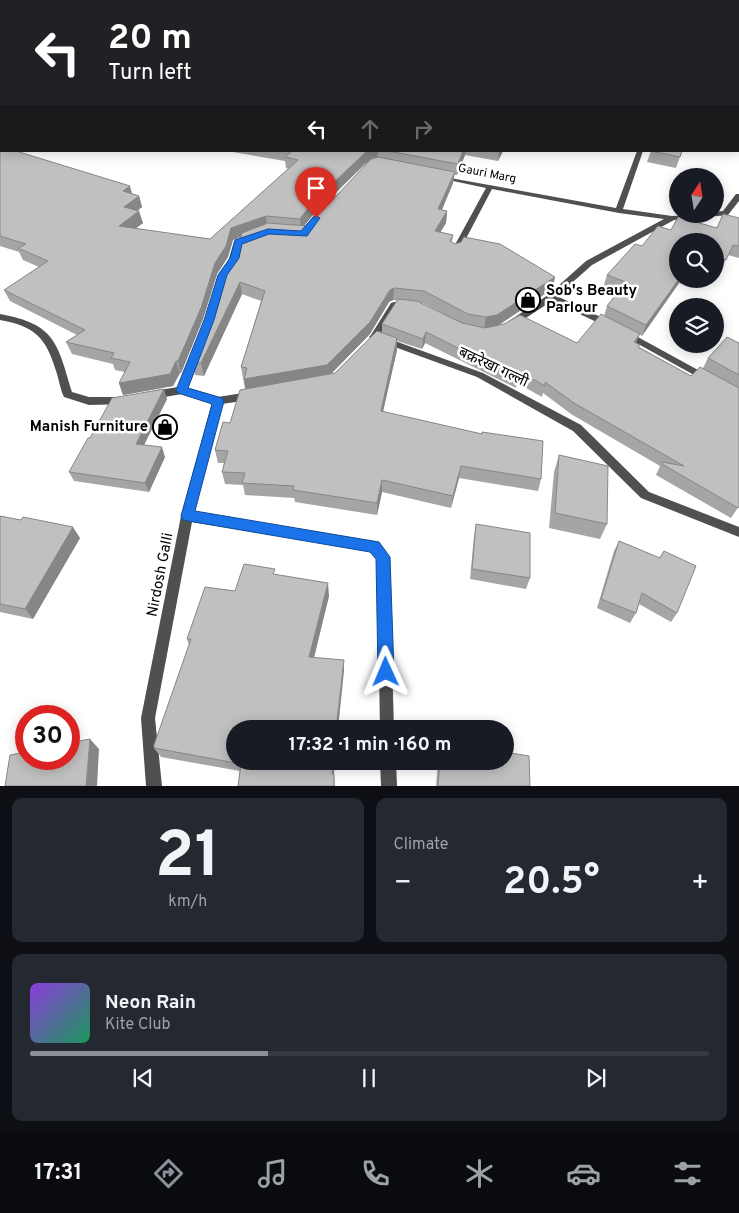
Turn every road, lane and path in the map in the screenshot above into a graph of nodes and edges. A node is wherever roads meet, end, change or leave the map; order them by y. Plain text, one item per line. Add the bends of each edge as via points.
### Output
1 (640, 152) edge
2 (434, 175) edge
3 (490, 186) junction
4 (739, 196) edge
5 (619, 210) junction
6 (724, 213) edge
7 (669, 218) edge
8 (669, 220) edge
9 (260, 234) edge
10 (455, 252) edge
11 (227, 269) edge
12 (551, 297) junction
13 (419, 307) edge
14 (0, 317) edge
15 (507, 326) edge
16 (199, 346) edge
17 (713, 382) edge
18 (182, 390) junction
19 (256, 395) edge
20 (218, 401) junction
21 (188, 516) junction
22 (739, 532) edge
23 (387, 720) edge
24 (388, 770) edge
25 (154, 786) edge
26 (389, 786) edge

1 - 5 street
2 - 3 street, Gauri Marg
3 - 5 street, Gauri Marg
3 - 10 street
4 - 6 street
5 - 7 street, Gauri Marg
8 - 12 street via 590,263
9 - 11 street via 238,242
12 - 15 street
12 - 17 street via 617,328
13 - 22 street, बक्ररेखा गल्ली via 394,305 371,340 480,375 577,428 645,495
14 - 18 street via 40,330 52,343 68,394 89,401 115,402
16 - 18 street
18 - 20 street
19 - 20 street
20 - 21 street, Nirdosh Galli
21 - 23 street via 374,546 383,557
21 - 25 street, Nirdosh Galli via 148,718
24 - 26 street

